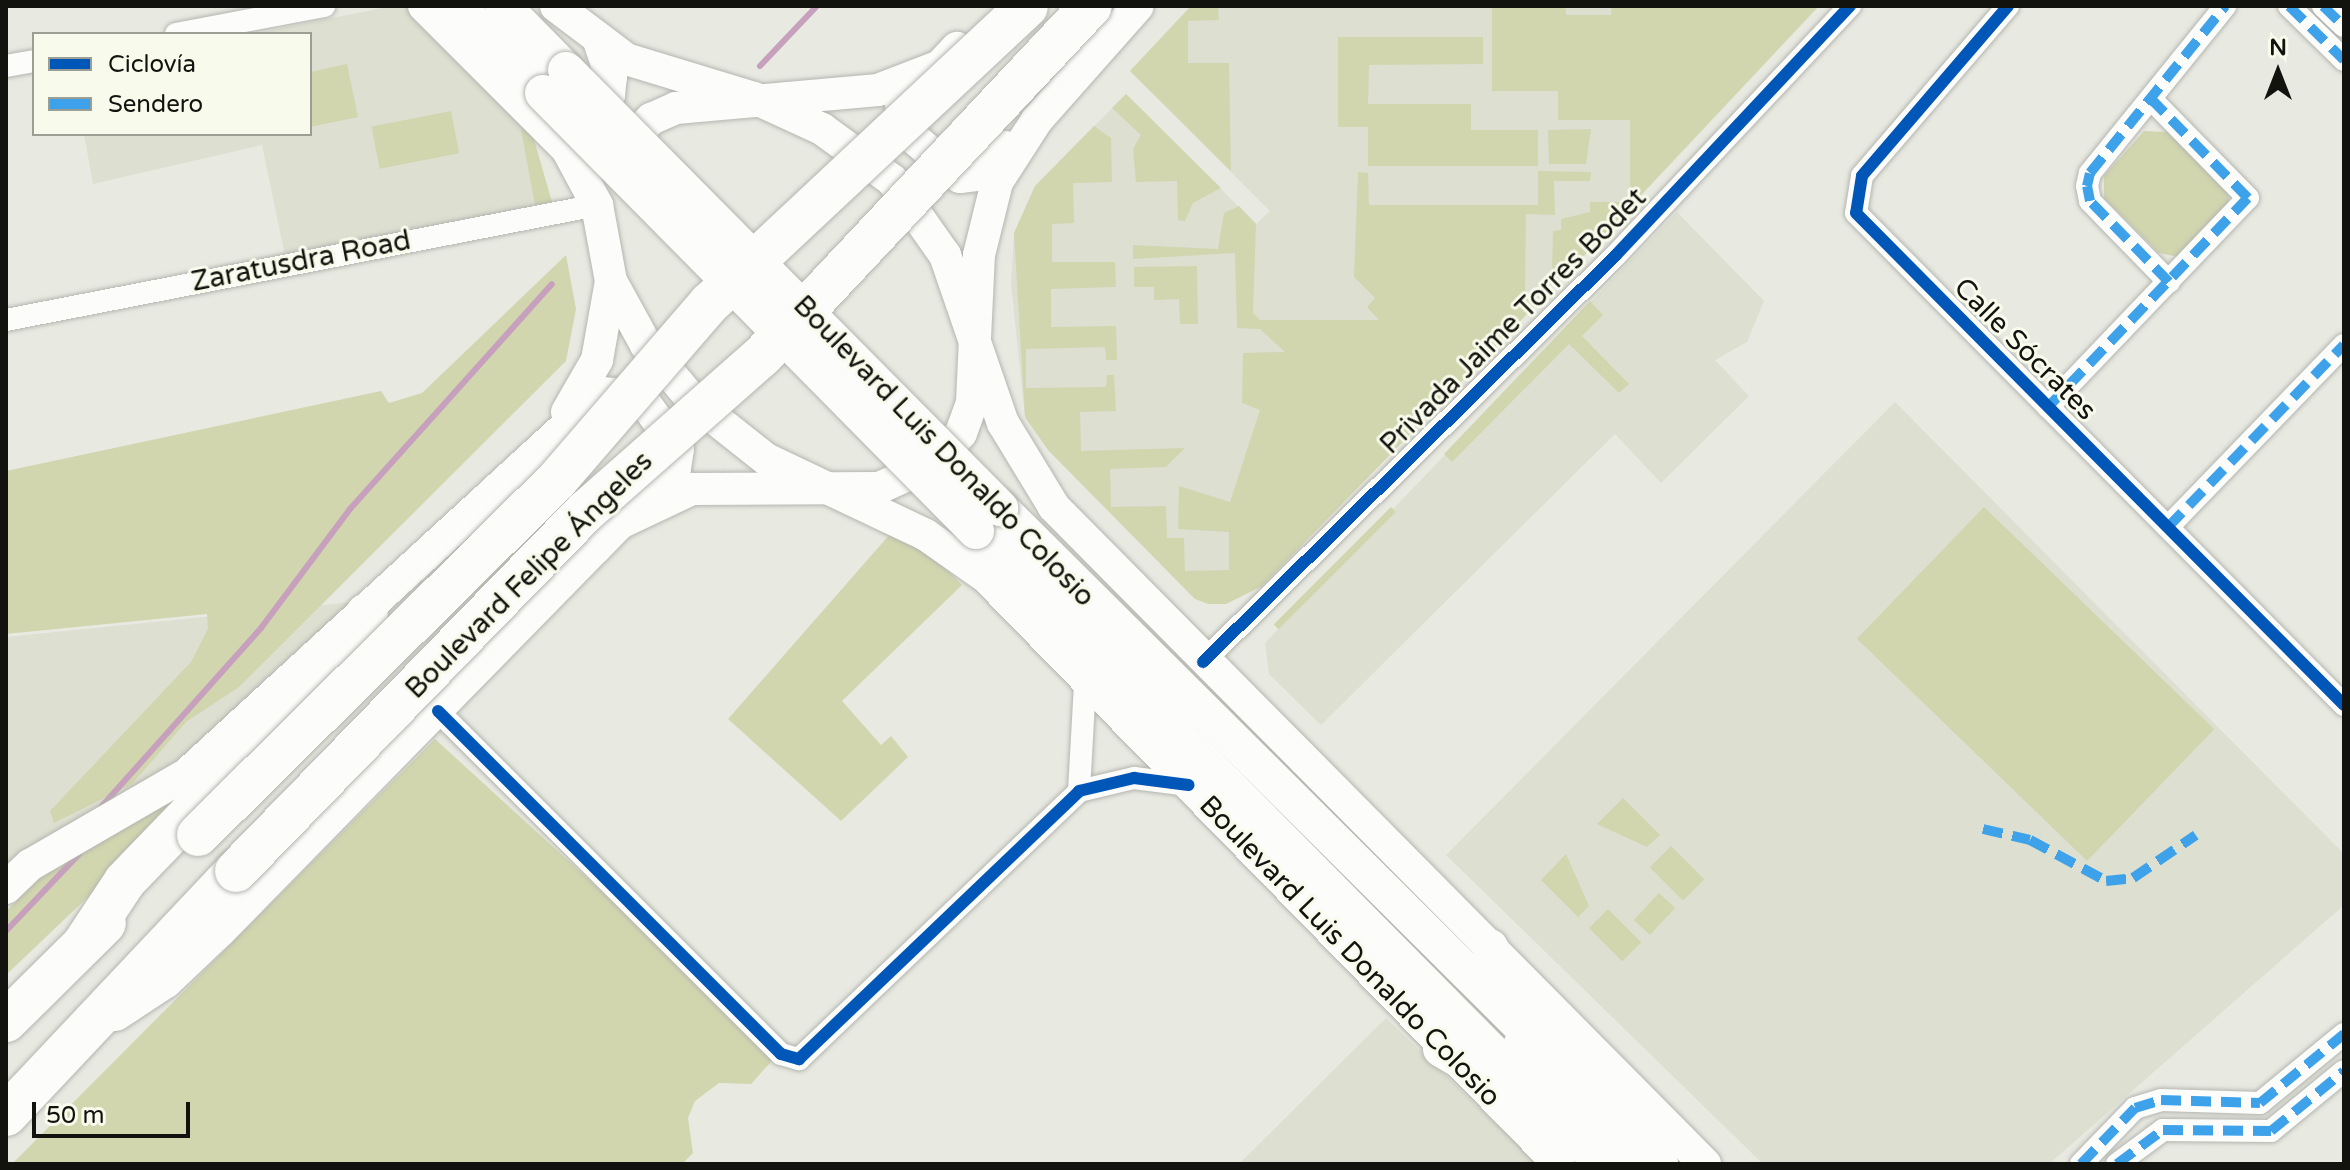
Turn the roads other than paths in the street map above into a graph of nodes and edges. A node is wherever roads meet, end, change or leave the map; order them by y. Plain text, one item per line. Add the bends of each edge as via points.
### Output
1 (324, 6) edge
2 (424, 6) edge
3 (457, 6) edge
4 (503, 6) edge
5 (556, 6) edge
6 (998, 6) edge
7 (1027, 6) edge
8 (1091, 6) edge
9 (1138, 6) edge
10 (1850, 6) edge
11 (2008, 6) edge
12 (2225, 6) edge
13 (2289, 6) edge
14 (2323, 6) edge
15 (2344, 26) edge
16 (187, 32) edge
17 (598, 38) junction
18 (2344, 60) edge
19 (32, 61) edge
20 (6, 66) edge
21 (940, 66) junction
22 (754, 98) junction
23 (2152, 100) junction
24 (530, 107) junction
25 (1037, 120) junction
26 (597, 205) junction
27 (611, 281) junction
28 (2169, 282) junction
29 (6, 320) edge
30 (974, 334) junction
31 (2344, 345) edge
32 (2048, 407) junction
33 (550, 439) junction
34 (827, 490) junction
35 (1054, 507) junction
36 (620, 523) junction
37 (2168, 527) junction
38 (986, 577) junction
39 (367, 614) junction
40 (1203, 662) junction
41 (1085, 682) junction
42 (2344, 705) edge
43 (438, 711) junction
44 (1189, 785) junction
45 (1079, 791) junction
46 (6, 888) edge
47 (84, 943) junction
48 (1490, 947) junction
49 (1427, 961) junction
50 (1471, 982) junction
51 (6, 1021) edge
52 (2344, 1034) edge
53 (81, 1037) junction
54 (1539, 1046) junction
55 (1441, 1049) junction
56 (2344, 1071) edge
57 (6, 1115) edge
58 (1562, 1121) junction
59 (1559, 1164) edge
60 (1603, 1164) edge
61 (1632, 1164) edge
62 (1660, 1164) edge
63 (1705, 1164) edge
64 (2081, 1164) edge
65 (2117, 1164) edge

1 - 16 street
2 - 24 main road, Boulevard Luis Donaldo Colosio
3 - 49 main road, Boulevard Luis Donaldo Colosio, bridge
4 - 49 main road, Boulevard Luis Donaldo Colosio, bridge
5 - 17 main road
6 - 21 main road
7 - 47 highway, Boulevard Felipe Ángeles, bridge via 721,292 557,480
8 - 53 highway, Boulevard Felipe Ángeles, bridge via 801,317 586,511
9 - 25 main road
10 - 40 street, Privada Jaime Torres Bodet via 1616,255
11 - 32 street, Calle Sócrates via 1862,176 1856,213
12 - 23 street
13 - 18 street
14 - 15 street
17 - 22 main road via 662,73
17 - 24 main road via 611,77 601,111 554,120
19 - 20 street
21 - 22 main road via 878,90
21 - 25 main road via 901,102 899,117 948,172 976,175
22 - 26 main road via 651,119 616,155
22 - 30 main road, Boulevard Luis Donaldo Colosio via 822,129 892,180 931,228
23 - 28 street via 2087,186 2090,201
23 - 28 street via 2248,198
24 - 26 main road, Boulevard Luis Donaldo Colosio via 567,149
25 - 30 main road via 986,213
26 - 27 main road, Boulevard Luis Donaldo Colosio
26 - 29 street, Zaratusdra Road
27 - 33 main road via 597,360
27 - 34 main road, Boulevard Luis Donaldo Colosio via 646,345 694,402 766,459
28 - 32 street
30 - 34 main road via 972,402 961,433 934,463 879,488
30 - 35 main road, Boulevard Luis Donaldo Colosio via 1003,423
31 - 37 street
32 - 37 street, Calle Sócrates
33 - 36 main road via 602,393 620,389 640,396 671,431 675,468
33 - 39 main road
34 - 36 main road via 692,489
34 - 38 main road, Boulevard Luis Donaldo Colosio via 926,535
35 - 38 main road via 1017,490 990,494 978,507 973,542
35 - 40 main road, Boulevard Luis Donaldo Colosio
36 - 43 main road
37 - 42 street, Calle Sócrates
38 - 41 main road, Boulevard Luis Donaldo Colosio
39 - 46 main road via 178,781 30,865
39 - 47 highway via 317,682 125,881
40 - 48 main road, Boulevard Luis Donaldo Colosio
41 - 44 main road, Boulevard Luis Donaldo Colosio
41 - 45 street
43 - 45 street via 781,1054 799,1059
43 - 53 main road via 166,982
44 - 45 street via 1134,778
44 - 55 main road, Boulevard Luis Donaldo Colosio
47 - 51 highway, Boulevard Felipe Ángeles
48 - 54 main road
48 - 63 main road, Boulevard Luis Donaldo Colosio
49 - 50 main road, Boulevard Luis Donaldo Colosio
49 - 58 main road, Boulevard Luis Donaldo Colosio
50 - 54 main road, Boulevard Luis Donaldo Colosio
50 - 61 main road via 1552,1083
52 - 64 street via 2260,1103 2161,1100 2135,1108
53 - 57 highway, Boulevard Felipe Ángeles
54 - 62 main road, Boulevard Luis Donaldo Colosio
55 - 58 main road
55 - 59 main road, Boulevard Luis Donaldo Colosio
56 - 65 street via 2271,1131 2163,1130
58 - 60 main road, Boulevard Luis Donaldo Colosio

